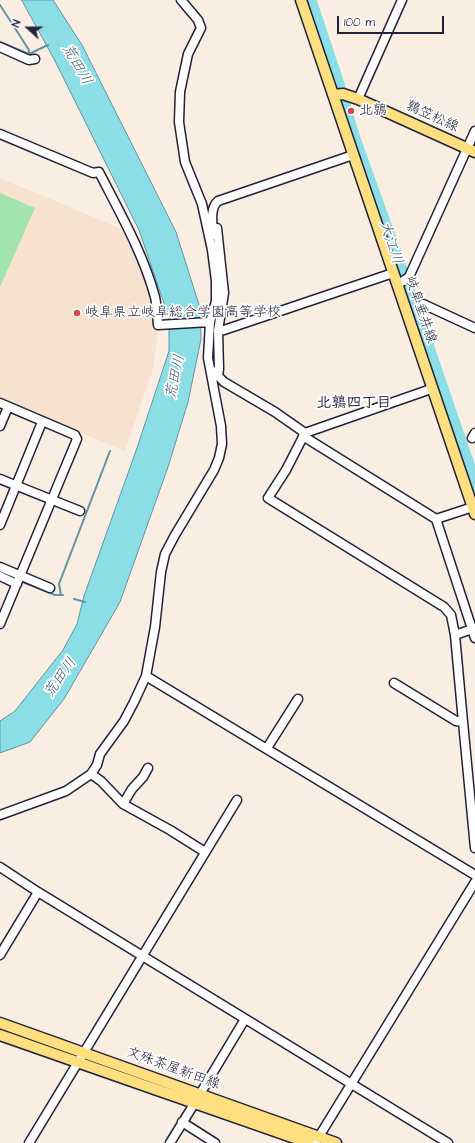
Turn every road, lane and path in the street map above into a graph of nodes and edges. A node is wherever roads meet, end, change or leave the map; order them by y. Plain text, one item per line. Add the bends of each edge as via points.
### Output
1 (180, 0) edge
2 (301, 0) edge
3 (402, 0) edge
4 (0, 47) edge
5 (35, 59) dead end
6 (338, 94) junction
7 (358, 99) junction
8 (475, 130) edge
9 (0, 134) edge
10 (471, 150) edge
11 (353, 155) junction
12 (214, 207) junction
13 (212, 250) junction
14 (393, 273) junction
15 (399, 284) junction
16 (422, 304) dead end
17 (206, 322) junction
18 (475, 328) edge
19 (218, 331) junction
20 (209, 344) junction
21 (218, 376) junction
22 (432, 389) junction
23 (4, 405) edge
24 (42, 422) junction
25 (0, 426) edge
26 (304, 434) junction
27 (0, 479) edge
28 (16, 485) junction
29 (52, 500) junction
30 (80, 511) dead end
31 (474, 511) edge
32 (436, 519) junction
33 (0, 525) edge
34 (0, 567) edge
35 (20, 575) junction
36 (0, 576) edge
37 (17, 584) junction
38 (50, 588) dead end
39 (0, 624) edge
40 (474, 629) edge
41 (455, 635) junction
42 (475, 638) edge
43 (146, 676) junction
44 (394, 683) dead end
45 (298, 699) dead end
46 (463, 722) junction
47 (267, 748) junction
48 (148, 768) dead end
49 (91, 774) junction
50 (237, 800) dead end
51 (123, 804) junction
52 (0, 815) edge
53 (475, 848) edge
54 (205, 852) junction
55 (0, 867) edge
56 (475, 876) edge
57 (475, 882) edge
58 (38, 892) junction
59 (0, 956) edge
60 (142, 956) junction
61 (245, 1019) junction
62 (0, 1023) edge
63 (0, 1035) edge
64 (84, 1052) junction
65 (79, 1062) junction
66 (351, 1085) junction
67 (200, 1094) junction
68 (194, 1104) junction
69 (182, 1122) junction
70 (317, 1140) edge
71 (29, 1143) edge
72 (170, 1143) edge
73 (216, 1143) edge
74 (309, 1143) edge
75 (336, 1143) edge
76 (448, 1143) edge

1 - 13 street via 198,20 201,28 188,54 180,92 179,122 185,162 202,204
2 - 6 main road, 岐阜垂井線
3 - 7 street
4 - 5 street via 29,60
6 - 7 main road, 鶉笠松線
6 - 11 main road, 岐阜垂井線
7 - 10 main road, 鶉笠松線
8 - 10 street
9 - 17 street via 93,173 99,172 141,257 155,299 158,325
10 - 15 street via 409,277
11 - 12 street via 218,201
11 - 14 main road, 岐阜垂井線
12 - 13 street
12 - 19 street via 224,293
13 - 17 street via 216,301
14 - 15 main road, 岐阜垂井線
14 - 19 street
15 - 22 main road, 岐阜垂井線
16 - 18 street
17 - 20 street
19 - 21 street
20 - 21 street
20 - 43 street via 208,358 221,426 220,458 166,554 160,578
21 - 26 street via 275,412
22 - 26 street
22 - 31 main road, 岐阜垂井線
23 - 24 street
23 - 25 street
24 - 28 street
24 - 29 street via 75,435 77,439
26 - 32 street
26 - 41 street via 268,498 444,607 451,615
27 - 28 street
28 - 29 street
28 - 33 street
29 - 30 street
29 - 35 street
31 - 32 street
32 - 40 street
34 - 35 street
35 - 37 street
35 - 38 street
36 - 37 street
37 - 39 street
40 - 41 street
40 - 42 street
41 - 46 street
43 - 47 street
43 - 49 street via 127,714 100,754
44 - 46 street via 456,722
45 - 47 street
46 - 53 street
47 - 56 street
48 - 51 street
49 - 51 street
49 - 52 street via 66,791
50 - 54 street
51 - 54 street
54 - 60 street
55 - 58 street
57 - 66 street
58 - 59 street
58 - 60 street
60 - 61 street
60 - 64 street
61 - 66 street
61 - 67 street
62 - 64 main road, 文殊茶屋新田線
63 - 65 main road, 文殊茶屋新田線
64 - 65 street
64 - 67 main road, 文殊茶屋新田線
65 - 68 main road, 文殊茶屋新田線
65 - 71 street
66 - 70 street
66 - 76 street
67 - 70 main road, 文殊茶屋新田線
68 - 69 street
68 - 74 main road, 文殊茶屋新田線
69 - 72 street
69 - 73 street
70 - 75 main road, 文殊茶屋新田線

